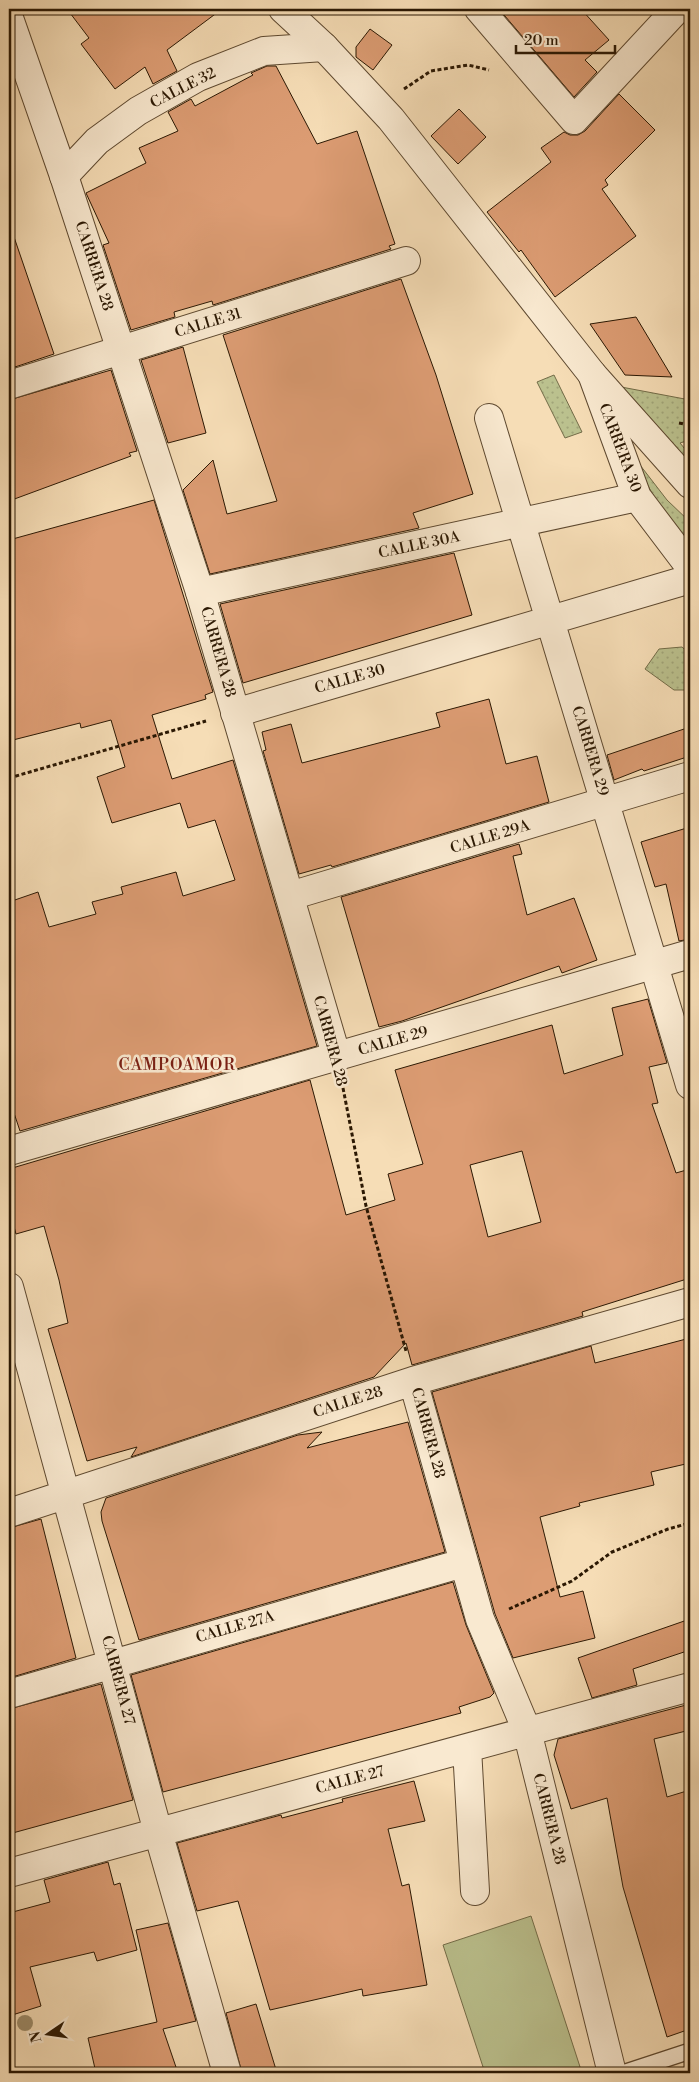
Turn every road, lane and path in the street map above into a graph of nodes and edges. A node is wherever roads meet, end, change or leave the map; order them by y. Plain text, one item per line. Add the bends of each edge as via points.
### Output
1 (283, 9) edge
2 (479, 9) edge
3 (677, 9) edge
4 (9, 18) edge
5 (324, 47) junction
6 (494, 71) dead end
7 (391, 119) junction
8 (64, 176) junction
9 (406, 261) dead end
10 (121, 350) junction
11 (592, 374) junction
12 (9, 385) edge
13 (489, 418) dead end
14 (690, 484) edge
15 (638, 496) junction
16 (521, 524) junction
17 (690, 567) edge
18 (690, 579) edge
19 (200, 592) junction
20 (550, 620) junction
21 (235, 712) junction
22 (690, 776) edge
23 (9, 778) edge
24 (605, 803) junction
25 (290, 896) junction
26 (690, 954) edge
27 (654, 965) junction
28 (685, 1052) edge
29 (337, 1058) junction
30 (690, 1085) edge
31 (9, 1151) edge
32 (9, 1287) edge
33 (690, 1302) edge
34 (413, 1381) junction
35 (66, 1494) junction
36 (9, 1513) edge
37 (690, 1523) edge
38 (462, 1563) junction
39 (480, 1619) junction
40 (113, 1662) junction
41 (690, 1687) edge
42 (9, 1694) edge
43 (526, 1731) junction
44 (467, 1748) junction
45 (158, 1832) junction
46 (9, 1873) edge
47 (475, 1892) dead end
48 (690, 2051) edge
49 (227, 2073) edge
50 (612, 2073) edge
51 (623, 2073) edge

1 - 5 street
2 - 3 street via 574,120
4 - 8 street, CARRERA 28
5 - 7 street
5 - 8 street, CALLE 32 via 264,51 198,77 138,111 97,142
6 - 7 path via 468,65 431,71 402,90
7 - 11 street
8 - 10 street, CARRERA 28
9 - 10 street, CALLE 31
10 - 12 street, CALLE 31
10 - 19 street, CARRERA 28
11 - 14 street
11 - 15 street, CARRERA 30
13 - 16 street, CARRERA 29
15 - 16 street, CALLE 30A
15 - 17 street, CARRERA 30
16 - 19 street, CALLE 30A
16 - 20 street, CARRERA 29
18 - 20 street, CALLE 30
19 - 21 street, CARRERA 28
20 - 21 street, CALLE 30
20 - 24 street, CARRERA 29
21 - 23 path
21 - 25 street, CARRERA 28
22 - 24 street, CALLE 29A
24 - 25 street, CALLE 29A
24 - 27 street, CARRERA 29
25 - 29 street, CARRERA 28
26 - 27 street, CALLE 29
27 - 28 street, CARRERA 29
27 - 29 street, CALLE 29
28 - 30 street, CARRERA 29
29 - 31 street, CALLE 29
29 - 34 path, CARRERA 28 via 366,1206
32 - 35 street, CARRERA 27
33 - 34 street, CALLE 28
34 - 35 street, CALLE 28
34 - 38 street, CARRERA 28
35 - 36 street, CALLE 28
35 - 40 street, CARRERA 27
37 - 39 path via 612,1552 572,1581 528,1602
38 - 39 street, CARRERA 28
38 - 40 street, CALLE 27A
39 - 43 street, CARRERA 28
40 - 42 street, CALLE 27A
40 - 45 street, CARRERA 27
41 - 43 street, CALLE 27
43 - 44 street, CALLE 27
43 - 50 street, CARRERA 28
44 - 45 street, CALLE 27
44 - 47 street
45 - 46 street, CALLE 27
45 - 49 street, CARRERA 27
48 - 51 lane

